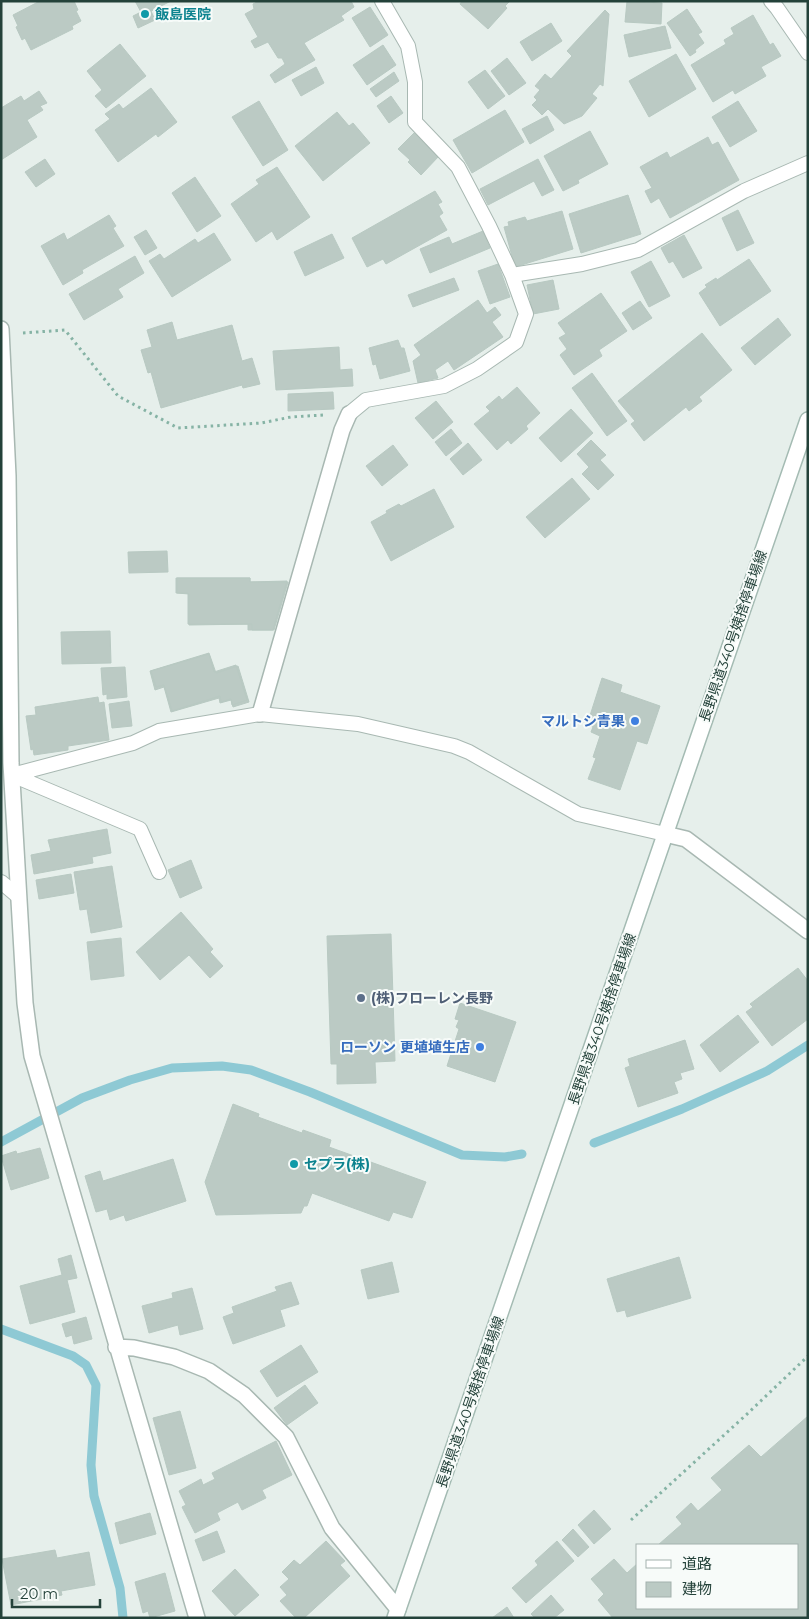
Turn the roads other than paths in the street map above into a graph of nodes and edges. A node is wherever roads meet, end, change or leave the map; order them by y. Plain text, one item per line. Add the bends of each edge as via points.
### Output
1 (382, 1) edge
2 (771, 1) edge
3 (808, 53) edge
4 (808, 163) edge
5 (512, 275) junction
6 (2, 332) edge
7 (349, 414) joint
8 (808, 420) edge
9 (5, 477) edge
10 (260, 714) junction
11 (8, 767) edge
12 (665, 834) junction
13 (159, 872) dead end
14 (1, 882) edge
15 (19, 897) junction
16 (808, 931) edge
17 (116, 1347) junction
18 (397, 1614) edge
19 (197, 1618) edge

1 - 5 lane via 408,46 415,82 415,122 458,167
2 - 3 lane
4 - 5 lane via 744,191 638,250 582,264
5 - 7 lane via 526,314 516,342 477,369 444,386 366,400
6 - 9 street
7 - 10 street
8 - 12 street, 長野県道340号姨捨停車場線
9 - 11 street
10 - 11 lane via 159,732 133,743
10 - 12 lane via 358,724 454,746 578,814
11 - 13 lane via 140,829
11 - 15 street
12 - 16 street via 686,840
12 - 18 street, 長野県道340号姨捨停車場線
14 - 15 lane
15 - 17 street via 25,1003 32,1056
17 - 18 street via 174,1357 209,1371 244,1395 286,1436 332,1528
17 - 19 street

